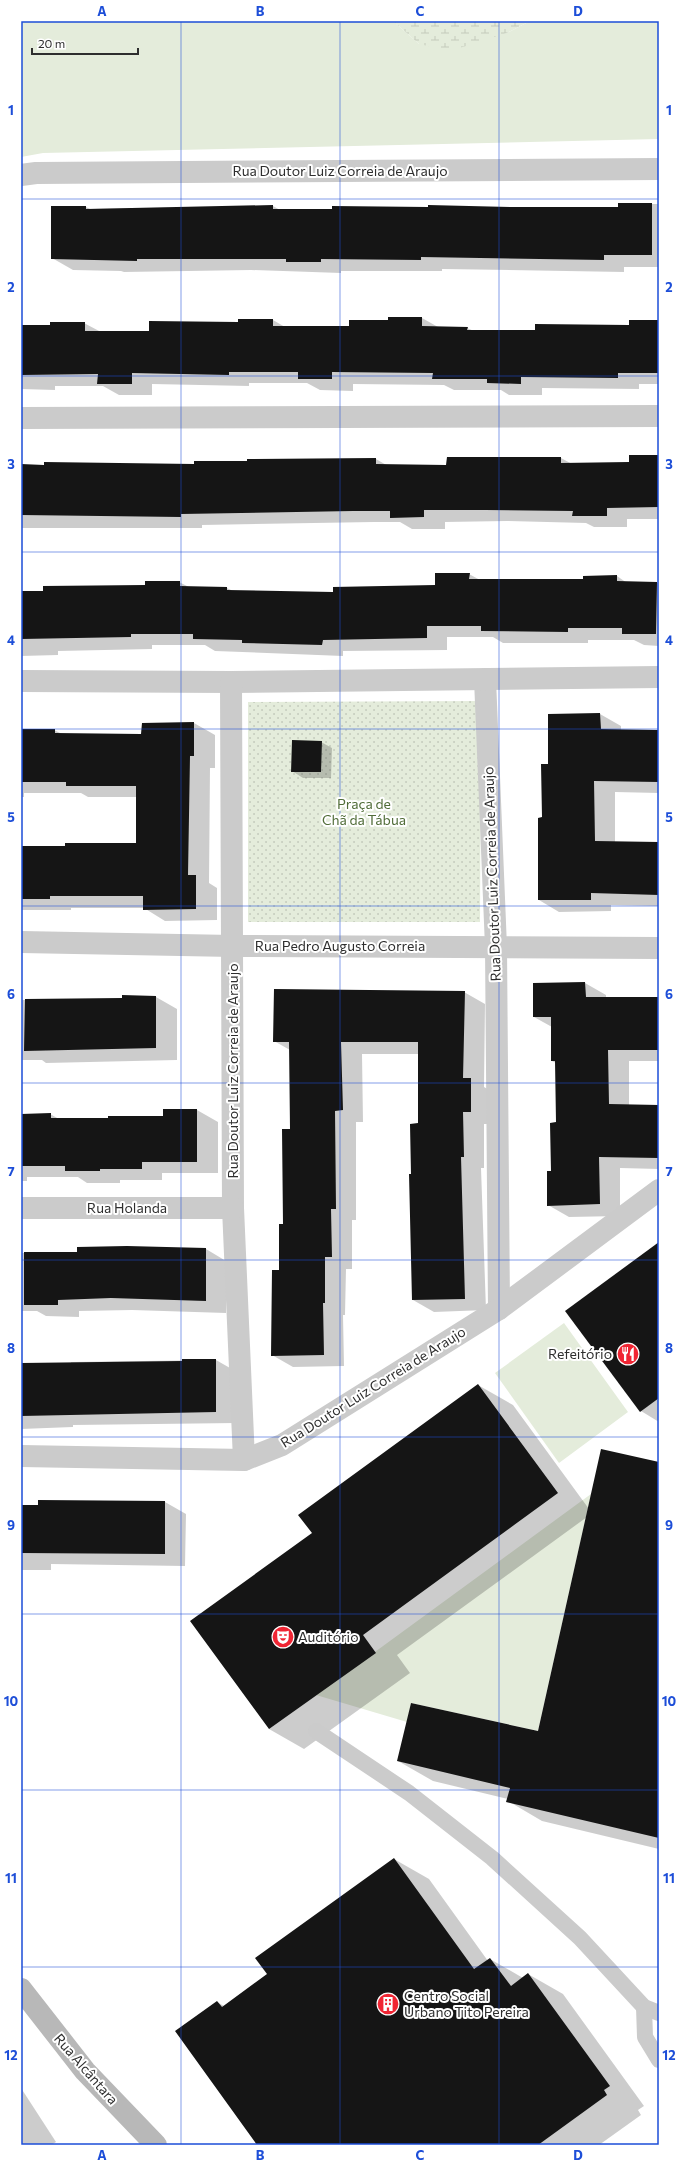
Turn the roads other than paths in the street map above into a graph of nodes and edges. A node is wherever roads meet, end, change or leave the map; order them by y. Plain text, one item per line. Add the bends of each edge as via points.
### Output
1 (659, 169) edge
2 (21, 176) edge
3 (659, 416) edge
4 (21, 418) edge
5 (659, 677) edge
6 (485, 679) junction
7 (21, 681) edge
8 (231, 682) junction
9 (21, 942) edge
10 (233, 946) junction
11 (496, 947) junction
12 (659, 948) edge
13 (659, 1190) edge
14 (21, 1208) edge
15 (233, 1208) junction
16 (499, 1309) junction
17 (21, 1456) edge
18 (244, 1460) junction
19 (316, 1731) dead end
20 (21, 1990) edge
21 (652, 2010) edge
22 (659, 2060) edge
23 (156, 2145) edge

1 - 2 street, Rua Doutor Luiz Correia de Araujo via 36,173
3 - 4 street
5 - 6 street
6 - 8 street
6 - 11 street, Rua Doutor Luiz Correia de Araujo
7 - 8 street
8 - 10 street, Rua Doutor Luiz Correia de Araujo
9 - 10 street, Rua Pedro Augusto Correia
10 - 11 street, Rua Pedro Augusto Correia
10 - 15 street, Rua Doutor Luiz Correia de Araujo
11 - 12 street, Rua Pedro Augusto Correia
11 - 16 street, Rua Doutor Luiz Correia de Araujo
13 - 16 street, Rua Doutor Luiz Correia de Araujo
14 - 15 street, Rua Holanda
15 - 18 street, Rua Doutor Luiz Correia de Araujo
16 - 18 street, Rua Doutor Luiz Correia de Araujo via 282,1445
17 - 18 street, Rua Doutor Luiz Correia de Araujo
19 - 21 lane via 409,1793 492,1858 580,1938
20 - 23 street, Rua Alcântara via 85,2071
21 - 22 lane via 645,2037

